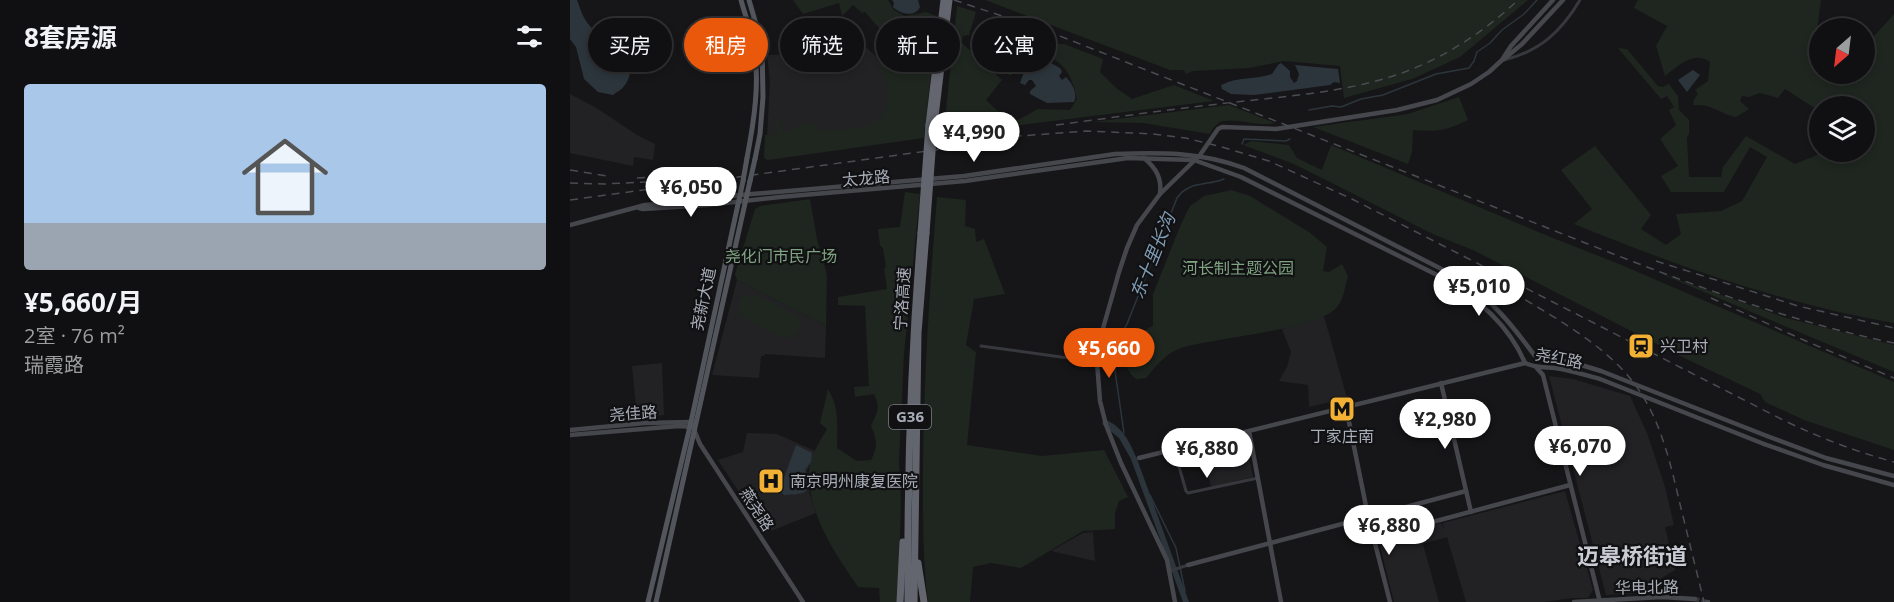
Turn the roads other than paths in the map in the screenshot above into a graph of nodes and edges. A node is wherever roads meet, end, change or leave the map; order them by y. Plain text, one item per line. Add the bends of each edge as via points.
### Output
1 (741, 0) edge
2 (749, 0) edge
3 (944, 0) edge
4 (949, 0) edge
5 (1553, 0) edge
6 (1563, 0) edge
7 (1580, 0) edge
8 (1502, 60) junction
9 (932, 125) junction
10 (1200, 155) junction
11 (1144, 158) junction
12 (1194, 160) junction
13 (1160, 194) junction
14 (747, 197) junction
15 (739, 198) junction
16 (570, 225) edge
17 (923, 233) junction
18 (981, 346) dead end
19 (1097, 362) junction
20 (1526, 363) junction
21 (1536, 368) junction
22 (1441, 383) junction
23 (1346, 407) junction
24 (692, 426) junction
25 (570, 430) edge
26 (1249, 431) junction
27 (570, 435) edge
28 (1174, 449) junction
29 (917, 454) junction
30 (1139, 458) dead end
31 (1894, 476) edge
32 (1258, 478) junction
33 (1570, 485) junction
34 (1894, 485) edge
35 (908, 488) junction
36 (1466, 491) junction
37 (1471, 512) junction
38 (1368, 516) junction
39 (1373, 538) junction
40 (1270, 544) junction
41 (1188, 566) joint
42 (1173, 570) junction
43 (1695, 599) dead end
44 (1599, 601) edge
45 (648, 602) edge
46 (656, 602) edge
47 (803, 602) edge
48 (900, 602) edge
49 (908, 602) edge
50 (914, 602) edge
51 (924, 602) edge
52 (1175, 602) edge
53 (1281, 602) edge
54 (1390, 602) edge
55 (1574, 602) edge

1 - 15 main road, 尧新大道, bridge via 754,45 756,89 755,116
2 - 14 main road, 尧新大道, bridge via 762,45 763,97
3 - 9 highway, 宁洛高速 / G36
4 - 9 highway, 宁洛高速 / G36
5 - 8 main road
6 - 8 main road
7 - 8 street via 1564,24 1541,43
8 - 10 main road via 1456,92 1414,107 1276,129 1222,127
9 - 17 highway, 宁洛高速 / G36, bridge
10 - 12 main road
10 - 14 main road, 太龙路 via 1116,154 964,176
10 - 31 main road, 尧红路, bridge via 1244,168 1461,279 1499,310 1535,356 1601,371 1827,458
11 - 12 main road, 太龙路
11 - 13 main road via 1157,172
11 - 14 main road, 太龙路 via 1097,161 965,181
12 - 13 main road
12 - 20 main road, 尧红路, bridge via 1241,177 1443,278 1488,310
13 - 19 main road via 1137,225 1127,248 1104,323
14 - 15 main road, 太龙路
14 - 24 main road, 尧新大道
15 - 16 main road, 太龙路 via 645,205
15 - 24 main road, 尧新大道
17 - 29 highway, 宁洛高速 / G36
17 - 35 highway, 宁洛高速 / G36 via 913,334
18 - 19 street
19 - 42 main road via 1100,401 1110,436
20 - 21 main road, 尧红路, bridge
20 - 22 main road
21 - 33 main road via 1543,375
21 - 34 main road, 尧红路, bridge via 1566,370 1600,379 1764,444
22 - 23 main road
22 - 36 main road
23 - 26 main road
23 - 38 main road
24 - 25 main road, 尧佳路 via 645,423
24 - 27 main road, 尧佳路
24 - 45 main road, 尧新大道
24 - 46 main road, 尧新大道
24 - 47 main road, 燕尧路
26 - 28 main road
26 - 32 main road
28 - 30 main road
28 - 32 street via 1188,493
29 - 50 highway, 宁洛高速 / G36
29 - 51 highway via 918,564
32 - 40 main road
33 - 37 main road
33 - 44 main road
35 - 48 highway
35 - 49 highway, 宁洛高速 / G36
36 - 37 main road
36 - 38 main road
37 - 39 main road
38 - 39 main road
38 - 40 main road
39 - 54 main road
40 - 41 main road
40 - 53 main road
41 - 42 street
42 - 52 main road
43 - 44 main road, 华电北路
44 - 55 main road, 华电北路

